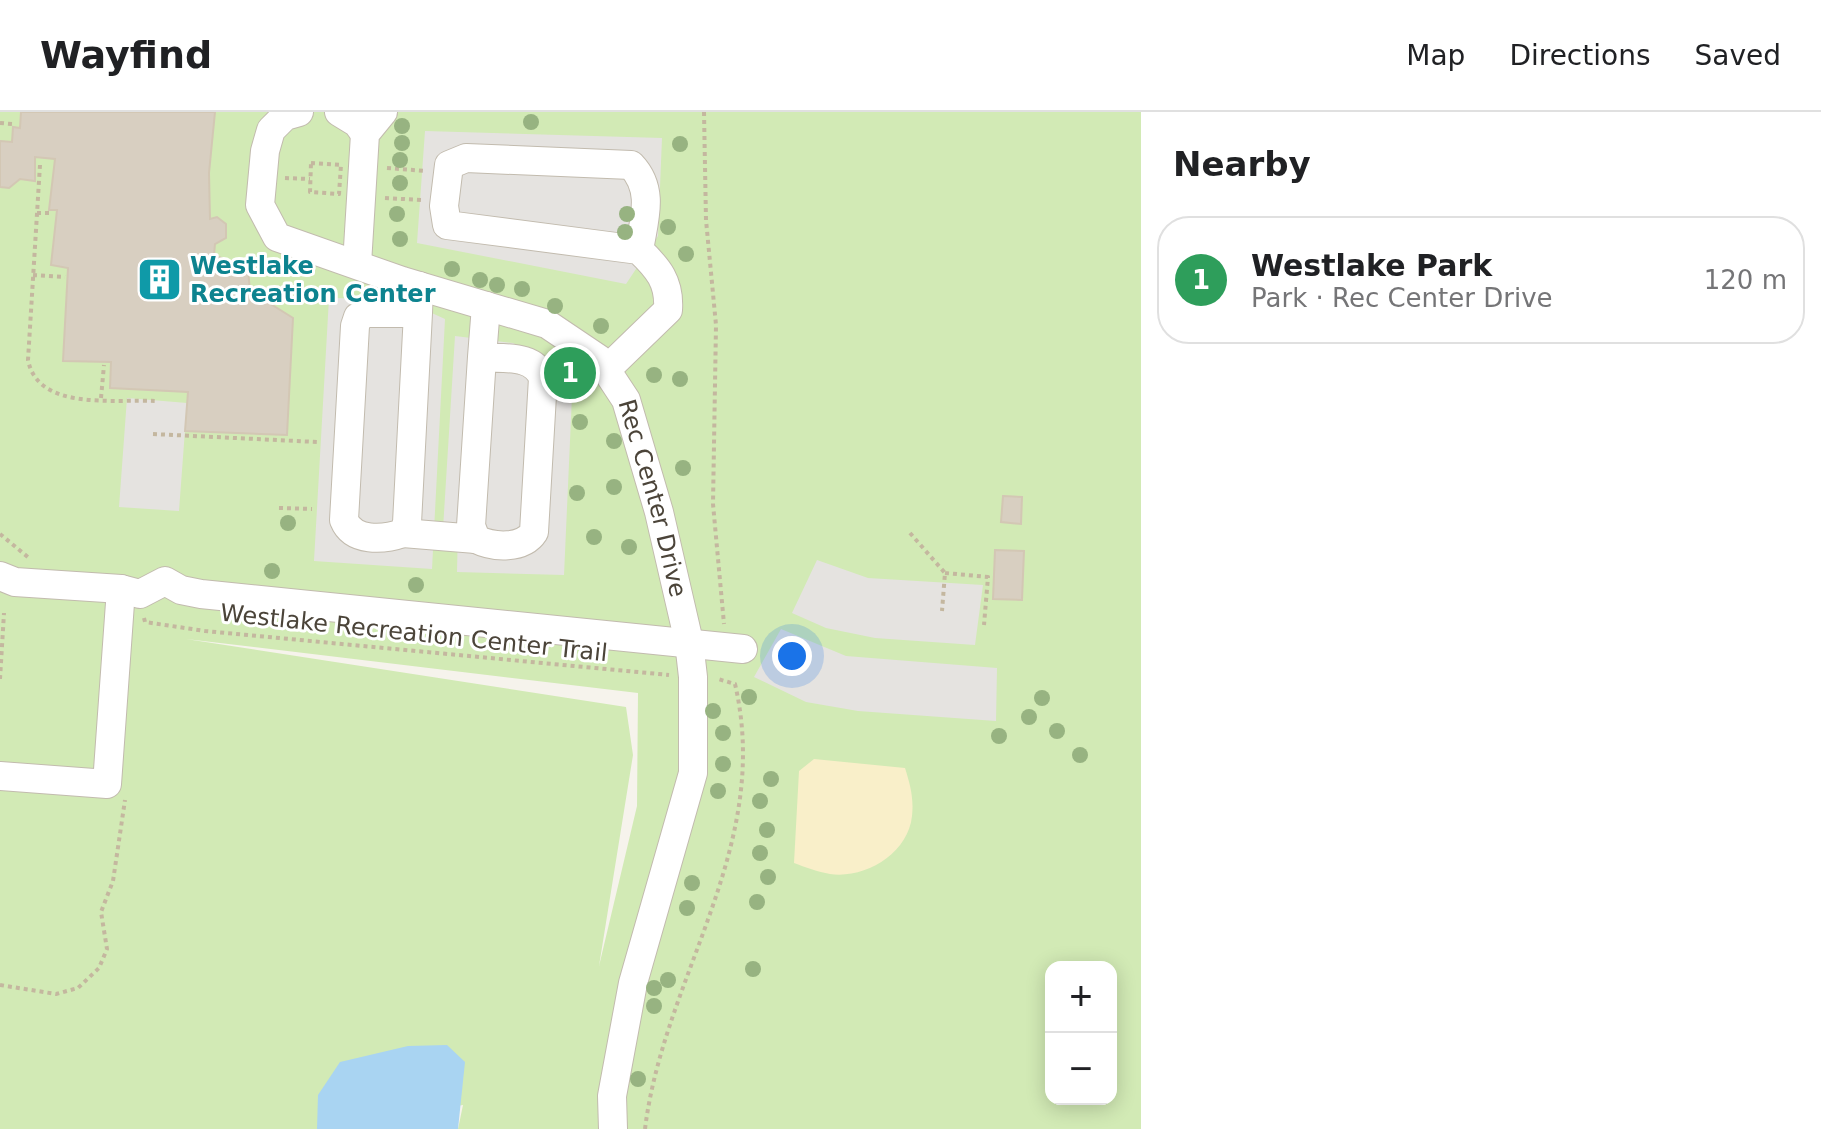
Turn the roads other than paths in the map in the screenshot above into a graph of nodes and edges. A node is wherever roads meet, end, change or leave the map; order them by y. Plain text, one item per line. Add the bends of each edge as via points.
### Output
1 (299, 112) edge
2 (339, 112) edge
3 (383, 112) edge
4 (365, 134) junction
5 (639, 250) junction
6 (357, 264) junction
7 (419, 300) junction
8 (486, 306) junction
9 (482, 357) junction
10 (606, 370) junction
11 (403, 533) junction
12 (476, 539) junction
13 (0, 576) edge
14 (132, 599) junction
15 (689, 642) junction
16 (734, 651) road end
17 (0, 776) edge
18 (613, 1129) edge

1 - 6 street, Rec Center Drive via 285,116 271,130 260,205 267,224 277,237
2 - 4 street
3 - 4 street
4 - 6 street
5 - 5 street via 447,225 449,165 466,158 631,165 643,177 647,200
5 - 10 street via 667,285 668,310
6 - 7 street, Rec Center Drive
7 - 8 street, Rec Center Drive
7 - 11 street
7 - 11 street via 366,313 355,326 344,520 356,536
8 - 9 street
8 - 10 street, Rec Center Drive via 547,324 599,359
9 - 12 street via 471,526
9 - 12 street via 529,361 543,378 534,532 519,545
10 - 15 street, Rec Center Drive via 626,400
11 - 12 street
13 - 14 street
14 - 15 street via 165,581 201,594
14 - 17 street via 107,784
15 - 16 street
15 - 18 street, Rec Center Drive via 693,773 633,983 612,1096

